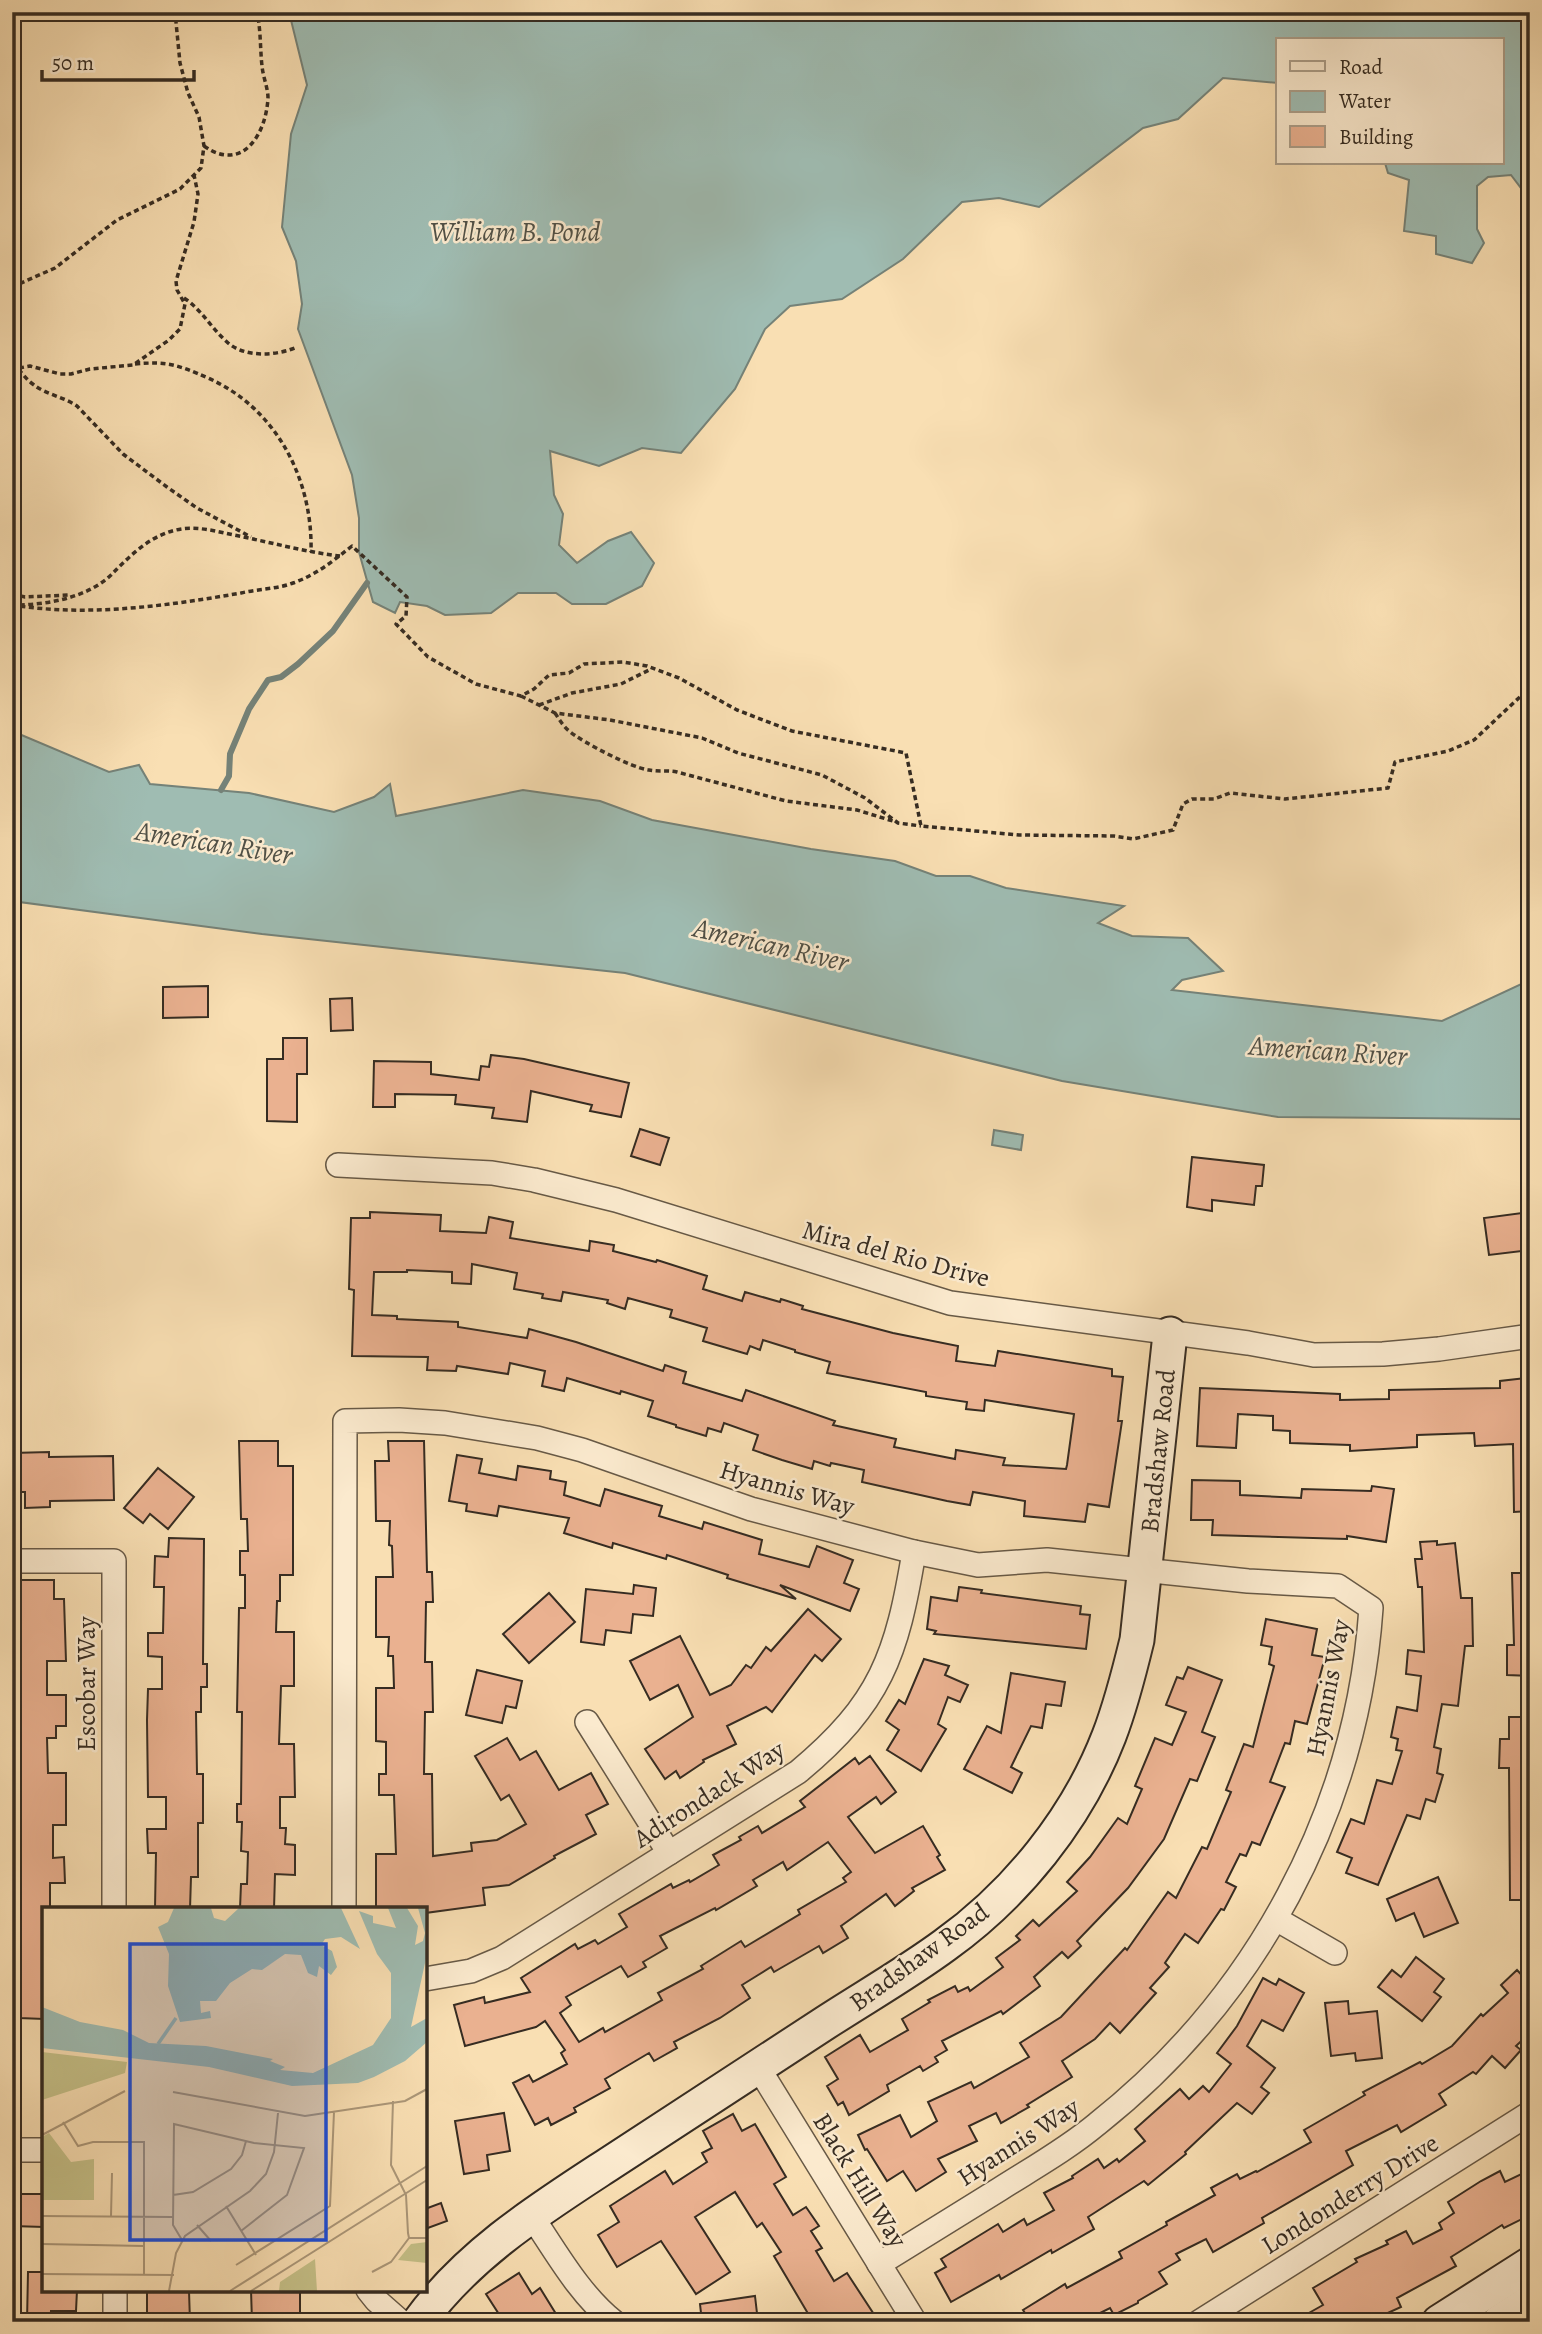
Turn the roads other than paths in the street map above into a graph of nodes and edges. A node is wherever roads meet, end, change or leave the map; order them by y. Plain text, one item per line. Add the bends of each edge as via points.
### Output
1 (338, 1165) dead end
2 (1170, 1334) junction
3 (1530, 1336) edge
4 (914, 1552) junction
5 (12, 1561) edge
6 (1146, 1571) junction
7 (587, 1723) dead end
8 (668, 1853) junction
9 (114, 1907) edge
10 (344, 1907) edge
11 (1276, 1919) junction
12 (1335, 1953) dead end
13 (427, 1979) edge
14 (758, 2067) junction
15 (1530, 2113) edge
16 (12, 2150) edge
17 (42, 2150) edge
18 (531, 2215) junction
19 (879, 2264) junction
20 (1530, 2264) edge
21 (114, 2292) edge
22 (370, 2292) edge
23 (1530, 2302) edge
24 (115, 2322) edge
25 (401, 2322) edge
26 (419, 2322) edge
27 (614, 2322) edge
28 (915, 2322) edge
29 (1199, 2322) edge
30 (1439, 2322) edge
31 (1499, 2322) edge

1 - 2 street, Mira del Rio Drive via 492,1173 534,1180 616,1200 950,1303
2 - 3 street, Mira del Rio Drive via 1314,1355 1383,1354
2 - 6 street, Bradshaw Road
4 - 6 street, Hyannis Way via 978,1565 1047,1560
4 - 8 street, Adirondack Way via 896,1640 849,1725 798,1772
4 - 10 street, Hyannis Way via 751,1509 537,1438 445,1423 345,1421
5 - 9 street, Escobar Way via 114,1561
6 - 11 street, Hyannis Way via 1338,1586 1371,1608 1363,1680 1339,1776 1317,1839
6 - 14 street, Bradshaw Road via 1138,1640 1109,1737 1071,1811 1042,1852 1009,1891 944,1946
7 - 8 street
8 - 13 street, Adirondack Way via 502,1958 471,1971
11 - 12 street
11 - 19 street, Hyannis Way via 1203,2023 1133,2094 1055,2155
14 - 18 street, Bradshaw Road
14 - 19 street, Black Hill Way
15 - 29 street, Londonderry Drive
16 - 17 street
18 - 26 street, Bradshaw Road via 457,2277
18 - 27 street via 579,2286
19 - 28 street, Black Hill Way
20 - 30 street
21 - 24 street
22 - 25 street
23 - 31 street

